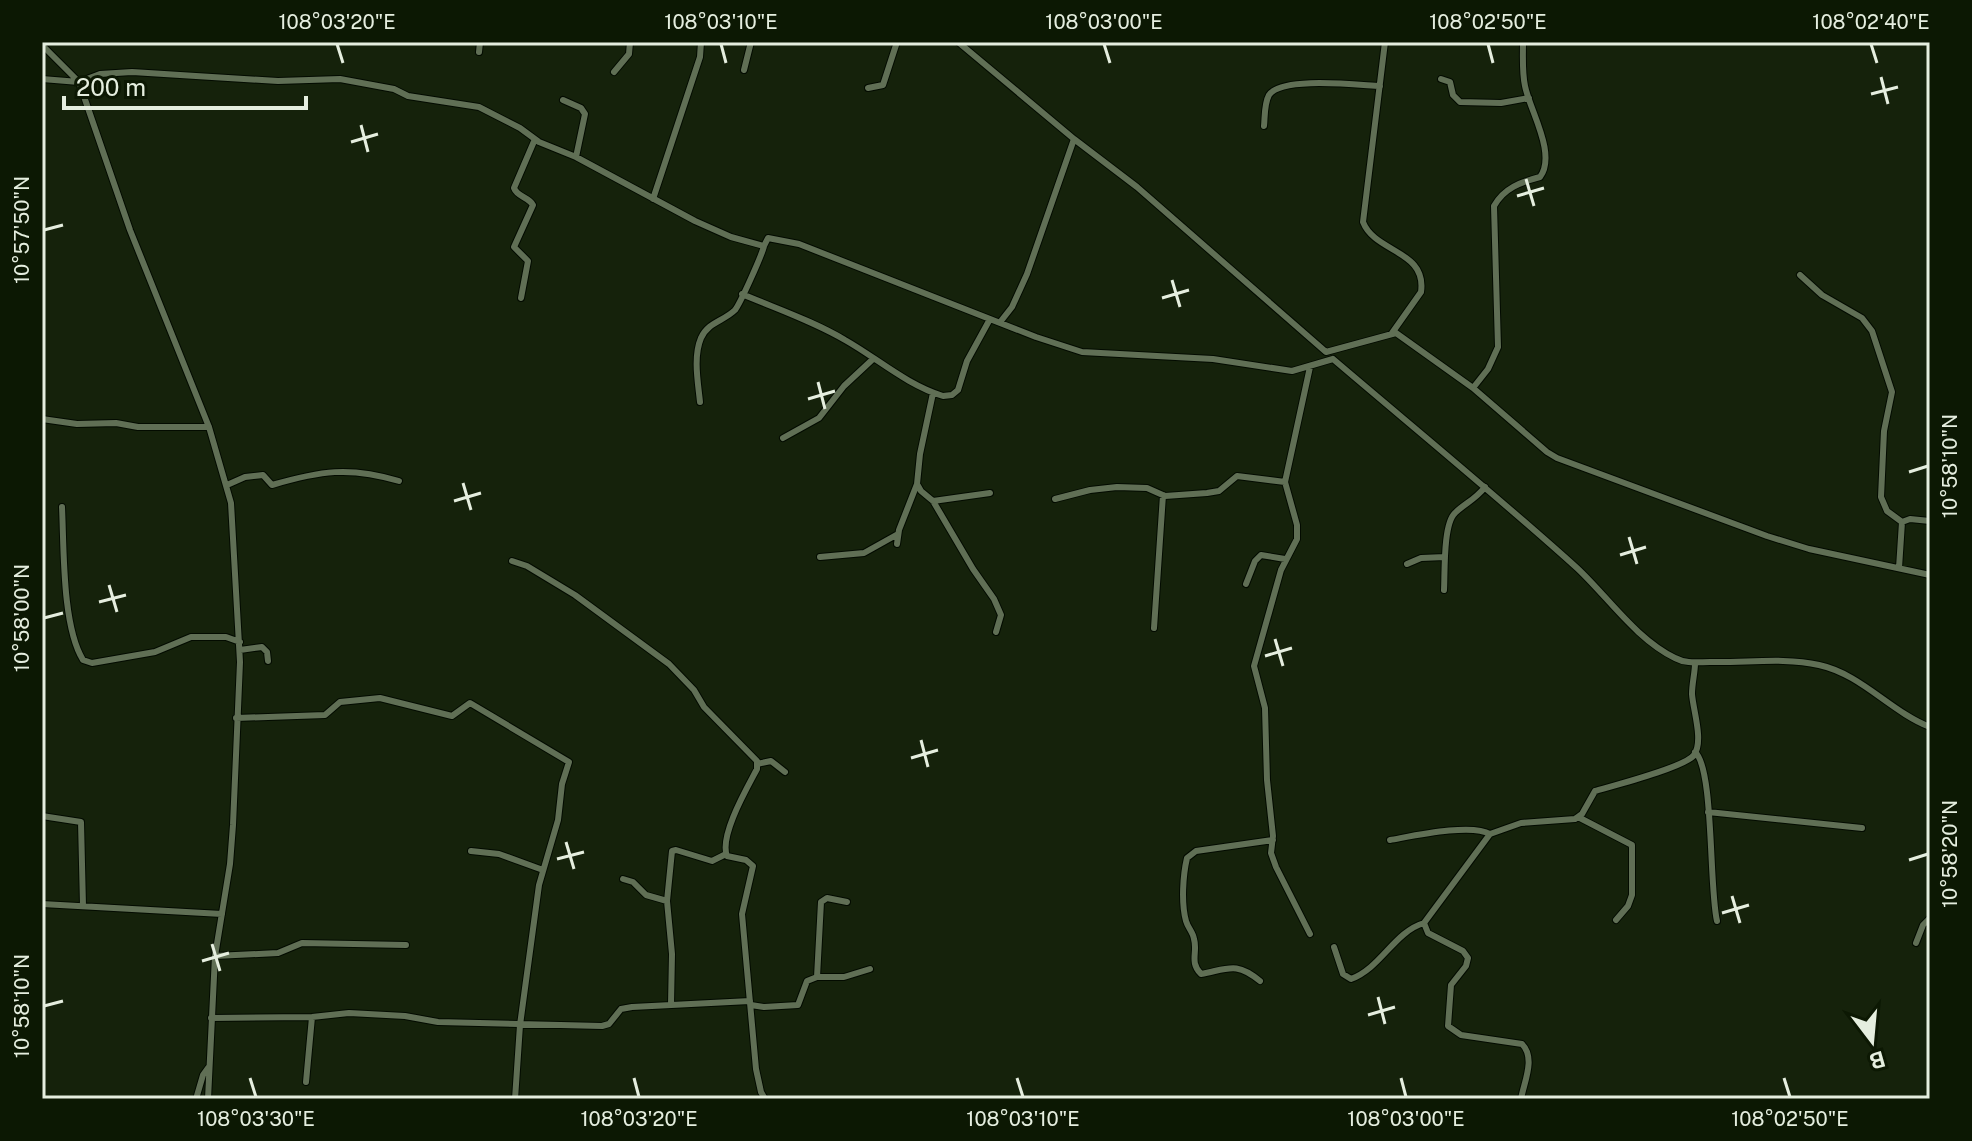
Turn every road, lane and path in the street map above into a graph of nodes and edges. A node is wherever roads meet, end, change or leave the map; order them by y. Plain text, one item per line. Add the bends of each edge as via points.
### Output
1 (480, 42) edge
2 (630, 42) edge
3 (701, 42) edge
4 (751, 42) edge
5 (897, 42) edge
6 (958, 42) edge
7 (1385, 42) edge
8 (1523, 42) edge
9 (42, 45) edge
10 (479, 52) dead end
11 (744, 70) dead end
12 (614, 72) dead end
13 (42, 79) edge
14 (1441, 79) dead end
15 (79, 82) junction
16 (1380, 86) junction
17 (868, 88) dead end
18 (1529, 98) junction
19 (563, 100) dead end
20 (1264, 126) dead end
21 (535, 139) junction
22 (1074, 139) junction
23 (576, 157) junction
24 (653, 199) junction
25 (764, 246) junction
26 (1800, 275) dead end
27 (742, 294) junction
28 (521, 298) dead end
29 (990, 319) junction
30 (1001, 321) junction
31 (1392, 333) junction
32 (1326, 352) junction
33 (873, 359) junction
34 (1333, 359) junction
35 (1310, 367) junction
36 (1473, 388) junction
37 (933, 393) junction
38 (700, 402) dead end
39 (42, 419) edge
40 (209, 427) junction
41 (783, 438) dead end
42 (399, 481) dead end
43 (1285, 482) junction
44 (917, 484) junction
45 (227, 485) junction
46 (1485, 487) junction
47 (990, 493) dead end
48 (1163, 495) junction
49 (1055, 499) dead end
50 (933, 501) junction
51 (62, 507) dead end
52 (1930, 521) edge
53 (1902, 522) junction
54 (898, 534) junction
55 (897, 544) dead end
56 (820, 557) dead end
57 (1445, 557) junction
58 (1285, 559) junction
59 (512, 561) dead end
60 (1407, 564) dead end
61 (1899, 568) junction
62 (1930, 575) edge
63 (1246, 584) dead end
64 (1444, 590) dead end
65 (1154, 628) dead end
66 (996, 632) dead end
67 (240, 642) junction
68 (240, 650) junction
69 (268, 661) dead end
70 (1695, 663) junction
71 (236, 718) junction
72 (1930, 727) edge
73 (1695, 752) junction
74 (757, 764) junction
75 (785, 772) dead end
76 (1708, 812) junction
77 (42, 816) edge
78 (1578, 817) junction
79 (1862, 828) dead end
80 (1490, 834) junction
81 (1273, 840) junction
82 (1390, 840) dead end
83 (471, 851) dead end
84 (726, 854) junction
85 (543, 870) junction
86 (623, 879) dead end
87 (667, 901) junction
88 (847, 902) dead end
89 (42, 904) edge
90 (83, 906) junction
91 (222, 914) junction
92 (1930, 918) edge
93 (1616, 920) dead end
94 (1717, 921) dead end
95 (1424, 923) junction
96 (1310, 934) dead end
97 (1916, 943) dead end
98 (406, 945) dead end
99 (1334, 947) dead end
100 (215, 956) junction
101 (870, 969) dead end
102 (817, 977) junction
103 (1260, 981) dead end
104 (751, 1003) junction
105 (671, 1004) junction
106 (312, 1017) junction
107 (211, 1018) junction
108 (520, 1025) junction
109 (208, 1068) junction
110 (306, 1082) dead end
111 (196, 1099) edge
112 (208, 1099) edge
113 (515, 1099) edge
114 (765, 1099) edge
115 (1521, 1099) edge

1 - 10 street
2 - 12 street via 629,54
3 - 24 street
4 - 11 street
5 - 17 street via 883,85
6 - 22 street
7 - 16 street
8 - 18 street
9 - 15 street
13 - 15 street
14 - 18 street via 1450,82 1460,102
15 - 21 street via 132,72 358,81 413,97 479,107
15 - 40 street via 130,230
16 - 20 street via 1312,83 1278,88 1269,96
16 - 31 street via 1363,222 1374,239 1415,265 1422,286
18 - 36 street via 1544,169 1540,177 1504,193 1494,206 1498,347
19 - 23 street via 585,114
21 - 23 street
21 - 28 street via 514,188 533,205 515,243 528,264
22 - 30 street via 1027,274
22 - 32 street via 1137,187
23 - 24 street
24 - 25 street via 719,232
25 - 27 street
25 - 29 street via 768,238 799,244
26 - 53 street via 1862,318 1872,331 1892,392 1881,497 1885,509
27 - 33 street via 817,325
27 - 38 street via 737,308 709,326 700,341
29 - 30 street
29 - 37 street via 957,392 947,397
30 - 35 street via 1082,352 1213,359 1280,370
31 - 32 street
31 - 36 street
32 - 34 street
33 - 37 street
33 - 41 street via 819,418
34 - 35 street
34 - 46 street
35 - 43 street
36 - 61 street via 1547,452 1571,464 1767,536
37 - 44 street
39 - 40 street
40 - 45 street
42 - 45 street via 326,471 272,485 263,475
43 - 48 street via 1237,476 1219,491
43 - 58 street via 1298,532
44 - 50 street
44 - 54 street
45 - 67 street
46 - 57 street via 1453,515
46 - 70 street via 1659,648
47 - 50 street
48 - 49 street via 1147,488 1117,487
48 - 65 street
50 - 66 street via 997,605 1001,615
51 - 67 street via 67,596 83,660 155,652 191,637
52 - 53 street
53 - 61 street
54 - 55 street
54 - 56 street via 864,553
57 - 60 street
57 - 64 street
58 - 63 street via 1261,555
58 - 81 street via 1254,666 1265,708
59 - 74 street via 575,595 669,664
61 - 62 street
67 - 68 street
68 - 69 street via 266,649
68 - 71 street
70 - 72 street via 1823,666
70 - 73 street
71 - 85 street via 325,715 340,702 380,698 452,716 472,704 570,764
71 - 91 street via 232,838
73 - 76 street via 1703,765
73 - 78 street via 1675,766 1595,791
74 - 75 street via 771,761
74 - 84 street via 730,827
76 - 79 street
76 - 94 street
77 - 90 street via 81,822
78 - 80 street via 1521,823
78 - 93 street via 1632,845 1631,901
80 - 82 street via 1468,830
80 - 95 street
81 - 96 street via 1276,867
81 - 103 street via 1193,852 1185,870 1185,920 1195,941 1193,958 1199,973 1239,968
83 - 85 street via 499,854
84 - 87 street via 712,861 672,851
84 - 104 street via 753,866 742,914
85 - 108 street
86 - 87 street via 646,895
87 - 105 street
88 - 102 street via 821,902
89 - 90 street
90 - 91 street
91 - 100 street
92 - 97 street
95 - 99 street via 1351,979 1343,974
95 - 115 street via 1428,933 1468,958 1451,985 1450,1029 1522,1044 1527,1050
98 - 100 street via 302,943 278,953
100 - 107 street
101 - 102 street via 844,977
102 - 104 street via 807,981 795,1006
104 - 105 street
104 - 114 street via 756,1069
105 - 108 street via 621,1009 606,1026
106 - 107 street
106 - 108 street via 349,1013
106 - 110 street
107 - 109 street
108 - 113 street
109 - 111 street
109 - 112 street

